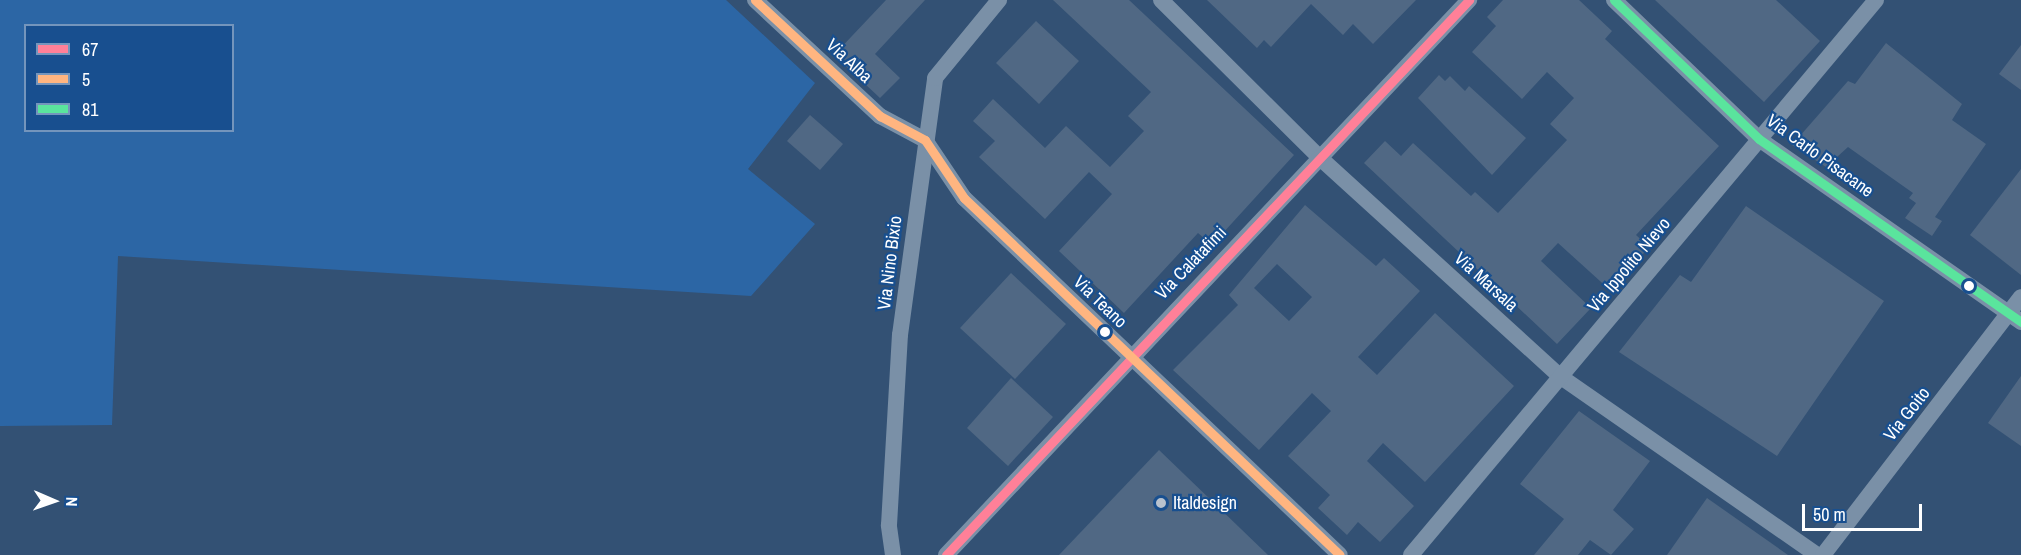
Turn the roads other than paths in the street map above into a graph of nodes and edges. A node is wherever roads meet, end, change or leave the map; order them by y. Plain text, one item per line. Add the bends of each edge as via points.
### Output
1 (755, 0) edge
2 (999, 0) edge
3 (1161, 0) edge
4 (1469, 0) edge
5 (1614, 0) edge
6 (1876, 0) edge
7 (1759, 139) junction
8 (926, 140) junction
9 (1319, 157) junction
10 (2021, 297) edge
11 (2015, 318) edge
12 (1129, 357) junction
13 (1560, 376) junction
14 (893, 555) edge
15 (946, 555) edge
16 (1341, 555) edge
17 (1411, 555) edge
18 (1817, 555) edge
19 (1823, 555) edge

1 - 8 street, Via Alba via 880,116
2 - 8 street, Via Nino Bixio via 935,78
3 - 9 street, Via Marsala
4 - 9 street, Via Calatafimi
5 - 7 street, Via Carlo Pisacane
6 - 7 street, Via Ippolito Nievo
7 - 11 street, Via Carlo Pisacane
7 - 13 street, Via Ippolito Nievo
8 - 12 street, Via Teano via 964,198
8 - 14 street, Via Nino Bixio via 900,335 889,525
9 - 12 street, Via Calatafimi
9 - 13 street, Via Marsala
10 - 11 street, Via Goito
11 - 19 street, Via Goito
12 - 15 street, Via Calatafimi
12 - 16 street, Via Teano
13 - 17 street, Via Ippolito Nievo
13 - 18 street, Via Marsala

